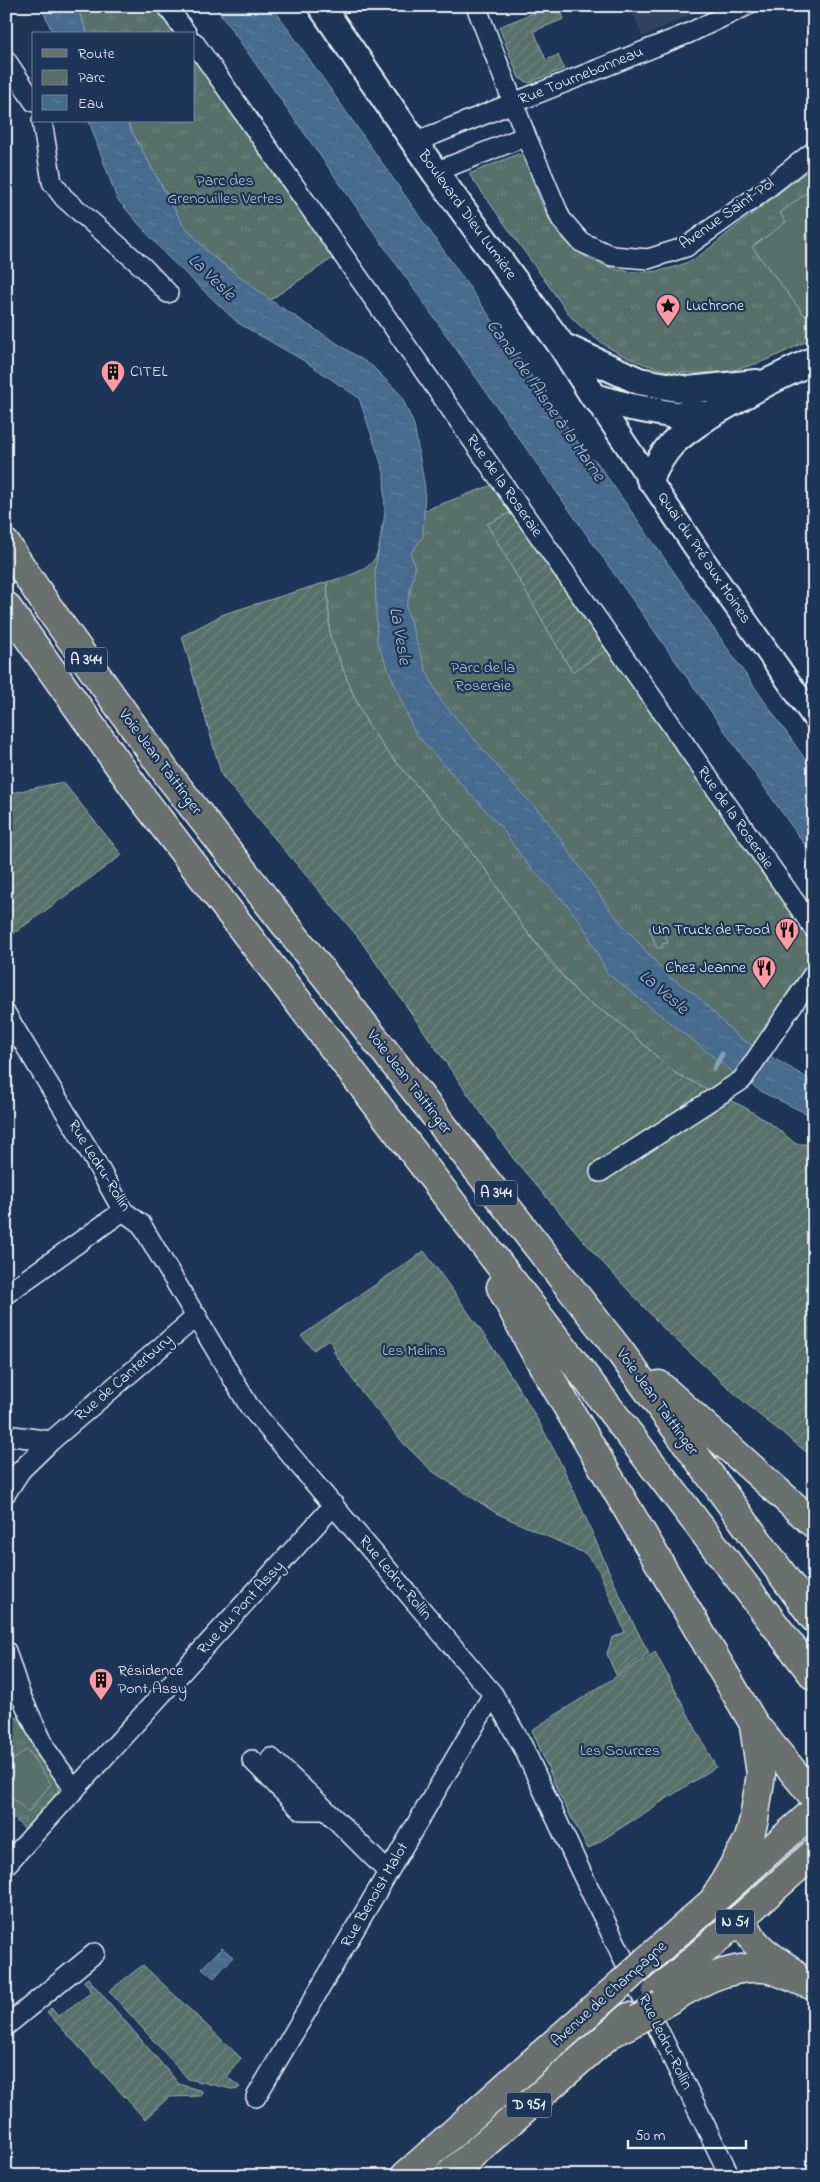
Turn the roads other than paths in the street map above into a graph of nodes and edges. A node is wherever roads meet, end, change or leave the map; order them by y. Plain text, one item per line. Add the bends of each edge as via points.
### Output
1 (167, 6) edge
2 (313, 6) edge
3 (321, 6) edge
4 (327, 6) edge
5 (476, 6) edge
6 (746, 6) edge
7 (186, 32) edge
8 (339, 32) junction
9 (195, 43) edge
10 (6, 60) edge
11 (32, 99) edge
12 (514, 102) junction
13 (42, 122) edge
14 (526, 136) junction
15 (415, 142) junction
16 (814, 151) edge
17 (435, 172) junction
18 (168, 294) dead end
19 (562, 346) junction
20 (814, 360) edge
21 (768, 382) junction
22 (594, 397) junction
23 (710, 415) junction
24 (650, 479) junction
25 (6, 544) edge
26 (6, 606) edge
27 (814, 718) edge
28 (814, 929) edge
29 (814, 973) edge
30 (6, 1014) edge
31 (600, 1172) dead end
32 (123, 1211) junction
33 (464, 1217) junction
34 (6, 1294) edge
35 (197, 1316) junction
36 (618, 1349) junction
37 (6, 1435) edge
38 (51, 1441) junction
39 (6, 1493) edge
40 (334, 1506) junction
41 (814, 1524) edge
42 (814, 1618) edge
43 (6, 1651) edge
44 (814, 1676) edge
45 (493, 1694) junction
46 (754, 1724) junction
47 (271, 1758) dead end
48 (252, 1760) dead end
49 (74, 1790) junction
50 (814, 1797) edge
51 (326, 1810) junction
52 (814, 1811) edge
53 (814, 1853) edge
54 (6, 1865) edge
55 (388, 1872) junction
56 (736, 1881) junction
57 (714, 1900) junction
58 (742, 1917) junction
59 (95, 1953) dead end
60 (622, 1983) joint
61 (814, 1986) edge
62 (660, 1998) junction
63 (6, 2026) edge
64 (256, 2097) dead end
65 (475, 2113) junction
66 (390, 2176) edge
67 (405, 2176) edge
68 (448, 2176) edge
69 (730, 2176) edge

1 - 7 street
2 - 8 street, Boulevard Dieu Lumière
3 - 8 main road, Boulevard Dieu Lumière
4 - 8 street, Boulevard Dieu Lumière
5 - 12 street, Avenue Saint-Pol
6 - 12 street, Rue Tournebonneau via 687,34
8 - 15 main road, Boulevard Dieu Lumière
9 - 28 street, Rue de la Roseraie
10 - 11 street
12 - 14 street, Avenue Saint-Pol
12 - 15 street, Rue Tournebonneau
13 - 18 street via 52,182 64,198 144,268
14 - 16 street, Avenue Saint-Pol via 562,219 581,242 612,256 648,259 686,247
14 - 17 street
15 - 17 main road, Boulevard Dieu Lumière
17 - 19 main road, Boulevard Dieu Lumière
19 - 21 main road via 639,381 688,390
19 - 22 main road, Boulevard Dieu Lumière
20 - 21 main road
21 - 23 main road
22 - 23 main road via 674,416
22 - 24 street, Quai du Pré aux Moines
23 - 24 main road via 676,438 666,449
24 - 27 street, Quai du Pré aux Moines
25 - 36 main road, Voie Jean Taittinger / A 344 via 168,775
26 - 33 main road, Voie Jean Taittinger / A 344 via 140,795
29 - 31 street via 742,1080
30 - 32 street, Rue Ledru-Rollin
32 - 34 street
32 - 35 street, Rue Ledru-Rollin via 140,1224
33 - 44 main road, Voie Jean Taittinger / A 344
33 - 46 main road via 531,1345
35 - 38 street, Rue de Canterbury
35 - 40 street, Rue Ledru-Rollin via 249,1406
36 - 41 main road
36 - 42 main road, Voie Jean Taittinger / A 344
37 - 38 street
38 - 39 street, Rue de Canterbury via 21,1470
40 - 45 street, Rue Ledru-Rollin
40 - 49 street, Rue du Pont Assy
43 - 49 street via 20,1694 47,1751
45 - 55 street, Rue Benoist Malot
45 - 69 street, Rue Ledru-Rollin via 524,1749
46 - 50 main road
46 - 57 main road via 762,1774 757,1806 749,1840
47 - 51 street
48 - 51 street via 301,1810
49 - 54 street, Rue du Pont Assy
51 - 55 street
52 - 56 main road, Avenue de Champagne / N 51
53 - 58 main road, Avenue de Champagne / N 51
55 - 64 street, Rue Benoist Malot
56 - 57 main road, Avenue de Champagne / N 51
56 - 58 main road
57 - 60 main road, Avenue de Champagne / N 51, bridge
58 - 61 main road via 757,1946
58 - 62 main road, Avenue de Champagne / N 51
59 - 63 street
60 - 65 main road, Avenue de Champagne / D 951
61 - 62 main road via 763,1968 710,1976
62 - 68 main road, Avenue de Champagne / D 951, bridge via 610,2034
65 - 66 main road via 433,2139
65 - 67 main road, Avenue de Champagne / D 951

